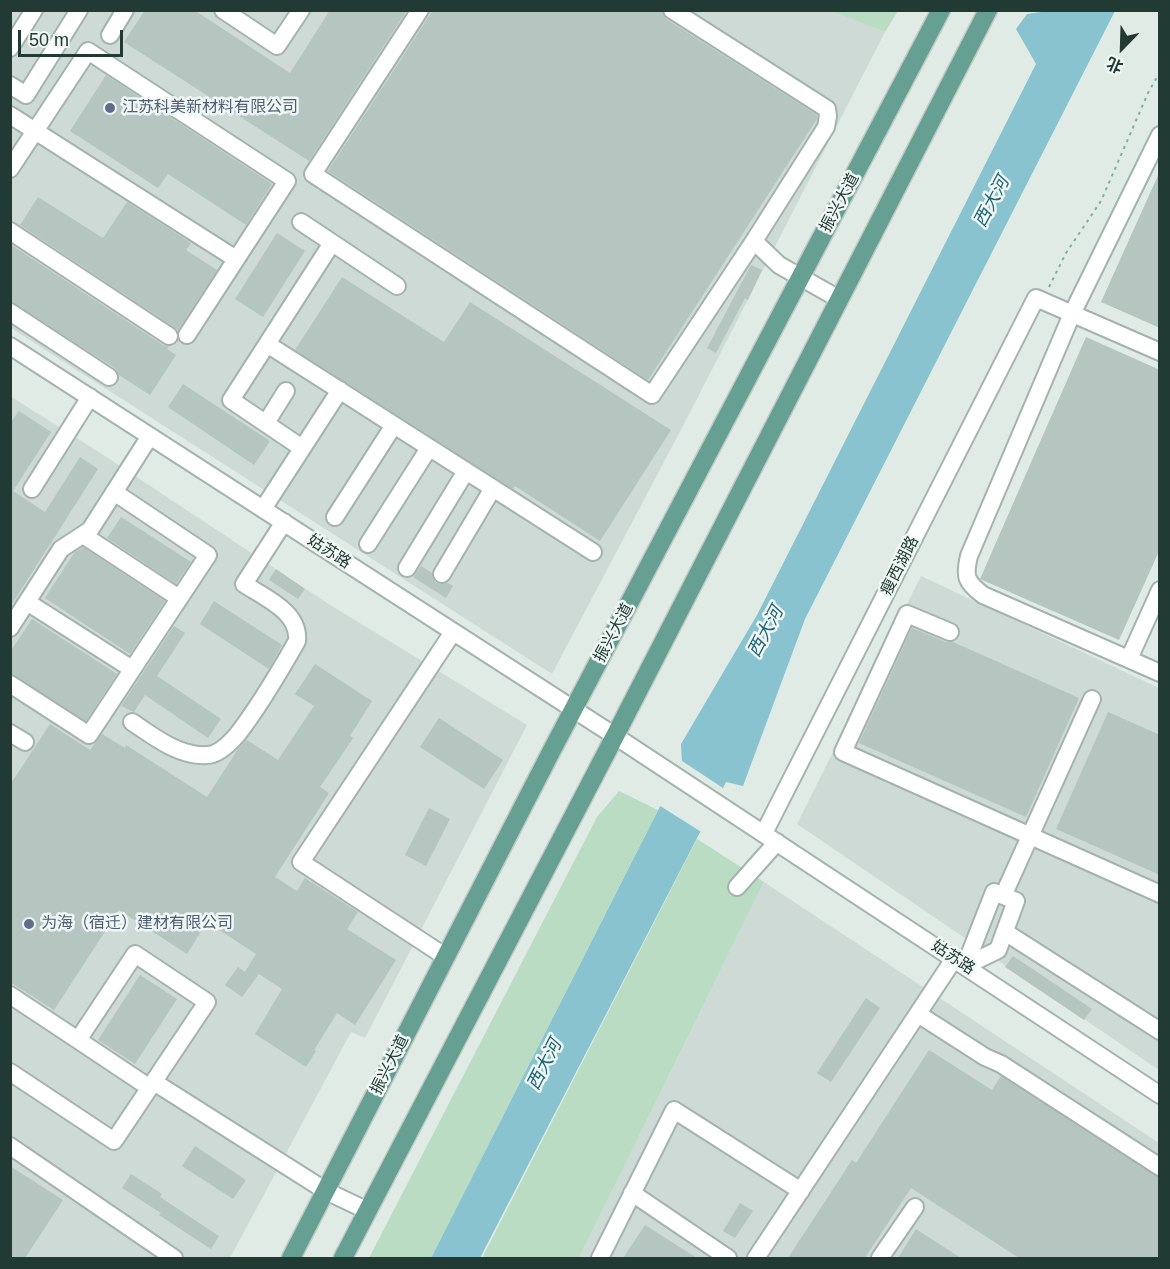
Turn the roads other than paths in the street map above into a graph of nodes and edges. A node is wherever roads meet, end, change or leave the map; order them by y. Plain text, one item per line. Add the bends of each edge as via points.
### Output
1 (34, 10) edge
2 (79, 10) edge
3 (125, 10) edge
4 (223, 10) edge
5 (301, 10) edge
6 (420, 10) edge
7 (672, 10) edge
8 (941, 10) edge
9 (988, 10) edge
10 (110, 35) dead end
11 (10, 48) edge
12 (11, 86) edge
13 (10, 116) edge
14 (35, 131) junction
15 (1160, 135) edge
16 (10, 169) edge
17 (301, 222) dead end
18 (10, 231) edge
19 (754, 241) junction
20 (332, 243) junction
21 (236, 259) junction
22 (801, 278) junction
23 (397, 286) dead end
24 (839, 299) junction
25 (10, 312) edge
26 (1072, 314) junction
27 (187, 335) dead end
28 (169, 336) dead end
29 (267, 344) junction
30 (10, 346) edge
31 (1160, 352) edge
32 (110, 377) dead end
33 (340, 390) junction
34 (286, 391) dead end
35 (90, 397) junction
36 (266, 423) junction
37 (394, 425) junction
38 (150, 436) junction
39 (429, 447) junction
40 (302, 448) junction
41 (466, 471) junction
42 (493, 488) junction
43 (32, 489) dead end
44 (114, 492) junction
45 (262, 508) junction
46 (334, 517) dead end
47 (284, 522) junction
48 (83, 535) junction
49 (368, 544) dead end
50 (593, 552) dead end
51 (407, 568) dead end
52 (442, 574) dead end
53 (1160, 590) edge
54 (179, 598) junction
55 (27, 602) junction
56 (10, 628) edge
57 (453, 632) junction
58 (950, 632) dead end
59 (1129, 659) junction
60 (132, 669) junction
61 (1160, 672) edge
62 (10, 684) edge
63 (1092, 699) dead end
64 (574, 710) junction
65 (132, 722) dead end
66 (10, 733) edge
67 (615, 736) junction
68 (25, 742) dead end
69 (1030, 836) junction
70 (770, 838) junction
71 (737, 887) dead end
72 (1160, 894) edge
73 (1003, 896) junction
74 (1005, 932) junction
75 (446, 957) junction
76 (960, 963) junction
77 (10, 995) edge
78 (918, 1014) junction
79 (1160, 1031) edge
80 (78, 1040) junction
81 (10, 1072) edge
82 (152, 1085) junction
83 (1160, 1095) edge
84 (10, 1146) edge
85 (1160, 1167) edge
86 (326, 1191) junction
87 (801, 1191) junction
88 (632, 1193) junction
89 (915, 1207) dead end
90 (368, 1211) junction
91 (174, 1258) edge
92 (291, 1258) edge
93 (343, 1258) edge
94 (600, 1258) edge
95 (728, 1258) edge
96 (756, 1258) edge
97 (880, 1258) edge

1 - 11 street
2 - 12 street via 26,95
3 - 10 street
4 - 5 street via 278,46
6 - 19 street via 313,174 651,395
7 - 19 street via 827,109 826,127
8 - 22 main road, 振兴大道
9 - 24 main road
13 - 14 street
14 - 16 street
14 - 21 street
14 - 21 street via 88,51 286,181
15 - 26 street
17 - 20 street
18 - 28 street
19 - 22 street via 779,265
20 - 23 street
20 - 29 street
21 - 27 street
22 - 24 street
22 - 64 main road, 振兴大道
24 - 67 main road
25 - 32 street
26 - 31 street
26 - 59 street via 965,572 971,586 982,595
26 - 70 street, 瘦西湖路 via 1036,298
29 - 33 street
29 - 36 street via 231,400
30 - 35 street, 姑苏路
33 - 37 street
33 - 40 street
34 - 36 street
35 - 38 street, 姑苏路
35 - 43 street
36 - 40 street
37 - 39 street
37 - 46 street
38 - 44 street
38 - 45 street, 姑苏路
39 - 41 street
39 - 49 street
40 - 45 street
41 - 42 street
41 - 51 street
42 - 50 street
42 - 52 street
44 - 48 street
44 - 54 street via 208,555
45 - 47 street, 姑苏路
47 - 57 street, 姑苏路
47 - 65 street via 244,584 288,613 298,632 297,641 236,735 220,750 196,754 179,750
48 - 54 street
48 - 55 street via 61,549
53 - 59 street
54 - 60 street
55 - 56 street
55 - 60 street
57 - 64 street, 姑苏路
57 - 75 street via 301,862
58 - 69 street via 907,614 843,752
59 - 61 street
60 - 62 street via 88,735
63 - 69 street
64 - 67 street, 姑苏路
64 - 75 main road, 振兴大道
66 - 68 street
67 - 70 street, 姑苏路
67 - 90 main road
69 - 72 street
69 - 73 street
70 - 71 street, 瘦西湖路
70 - 76 street, 姑苏路
73 - 74 street via 1016,901
73 - 76 street via 994,892
74 - 76 street via 998,950
74 - 79 street
75 - 86 main road, 振兴大道
76 - 78 street
76 - 83 street, 姑苏路
77 - 80 street
78 - 85 street
78 - 87 street
80 - 82 street
80 - 82 street via 135,954 207,1002
81 - 82 street via 114,1141
82 - 86 street
84 - 91 street
86 - 90 street
86 - 92 main road, 振兴大道
87 - 88 street via 674,1110
87 - 96 street
88 - 94 street
88 - 95 street
89 - 97 street
90 - 93 main road

